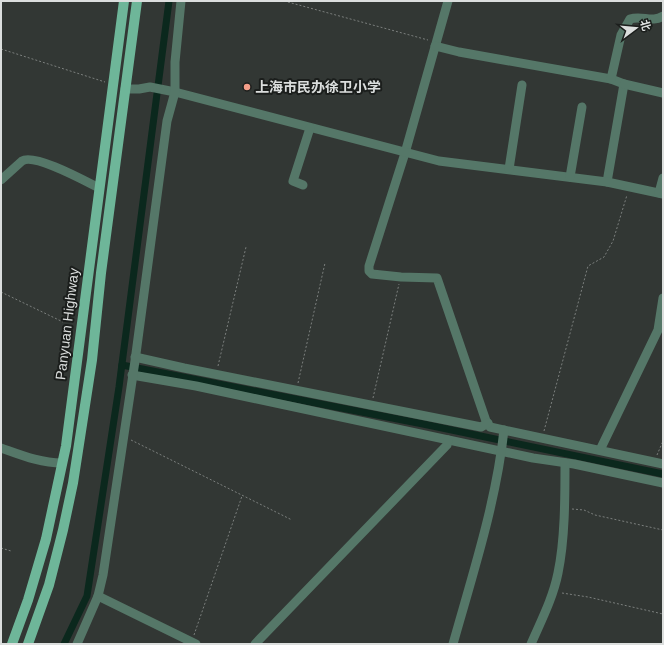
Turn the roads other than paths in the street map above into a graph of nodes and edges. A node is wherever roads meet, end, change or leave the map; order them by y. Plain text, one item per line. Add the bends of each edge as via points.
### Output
1 (124, 1) edge
2 (137, 1) edge
3 (181, 1) edge
4 (448, 1) edge
5 (663, 16) edge
6 (436, 44) junction
7 (611, 79) junction
8 (624, 84) junction
9 (522, 85) dead end
10 (125, 89) junction
11 (173, 92) junction
12 (663, 93) edge
13 (582, 107) dead end
14 (310, 128) junction
15 (405, 153) junction
16 (509, 169) junction
17 (570, 177) junction
18 (663, 178) edge
19 (1, 180) edge
20 (606, 182) junction
21 (303, 185) dead end
22 (99, 188) junction
23 (661, 194) edge
24 (663, 298) edge
25 (135, 359) junction
26 (133, 374) junction
27 (488, 424) junction
28 (504, 432) junction
29 (448, 440) junction
30 (1, 448) edge
31 (501, 450) junction
32 (600, 450) junction
33 (62, 463) junction
34 (565, 463) junction
35 (663, 464) edge
36 (663, 483) edge
37 (98, 596) junction
38 (194, 643) edge
39 (12, 644) edge
40 (28, 644) edge
41 (77, 644) edge
42 (255, 644) edge
43 (453, 644) edge
44 (530, 644) edge

1 - 22 main road, Panyuan Highway
2 - 10 main road, Panyuan Highway
3 - 11 street
4 - 6 street
5 - 7 street via 651,20 637,17 630,19 621,35
6 - 7 street via 460,52
6 - 15 street
7 - 8 street
8 - 12 street
8 - 20 street
9 - 16 street
10 - 11 street via 150,87
10 - 40 main road, Panyuan Highway via 92,360 73,483 49,584
11 - 14 street
11 - 25 street
13 - 17 street
14 - 15 street
14 - 21 street via 293,181
15 - 16 street via 439,161
15 - 27 street via 369,271 372,274 401,278 437,278
16 - 17 street
17 - 20 street
18 - 23 street
19 - 22 street via 25,159 35,159
20 - 23 street
22 - 33 main road, Panyuan Highway
24 - 32 street via 658,330
25 - 26 street
25 - 27 street via 481,427
26 - 29 street
26 - 37 street
27 - 28 street
28 - 31 street
28 - 32 street
29 - 31 street
29 - 42 street via 447,445
30 - 33 street via 28,458
31 - 34 street
31 - 43 street via 492,503
32 - 35 street
33 - 39 main road, Panyuan Highway via 46,539
34 - 36 street
34 - 44 street via 558,573 544,614
37 - 38 street
37 - 41 street

